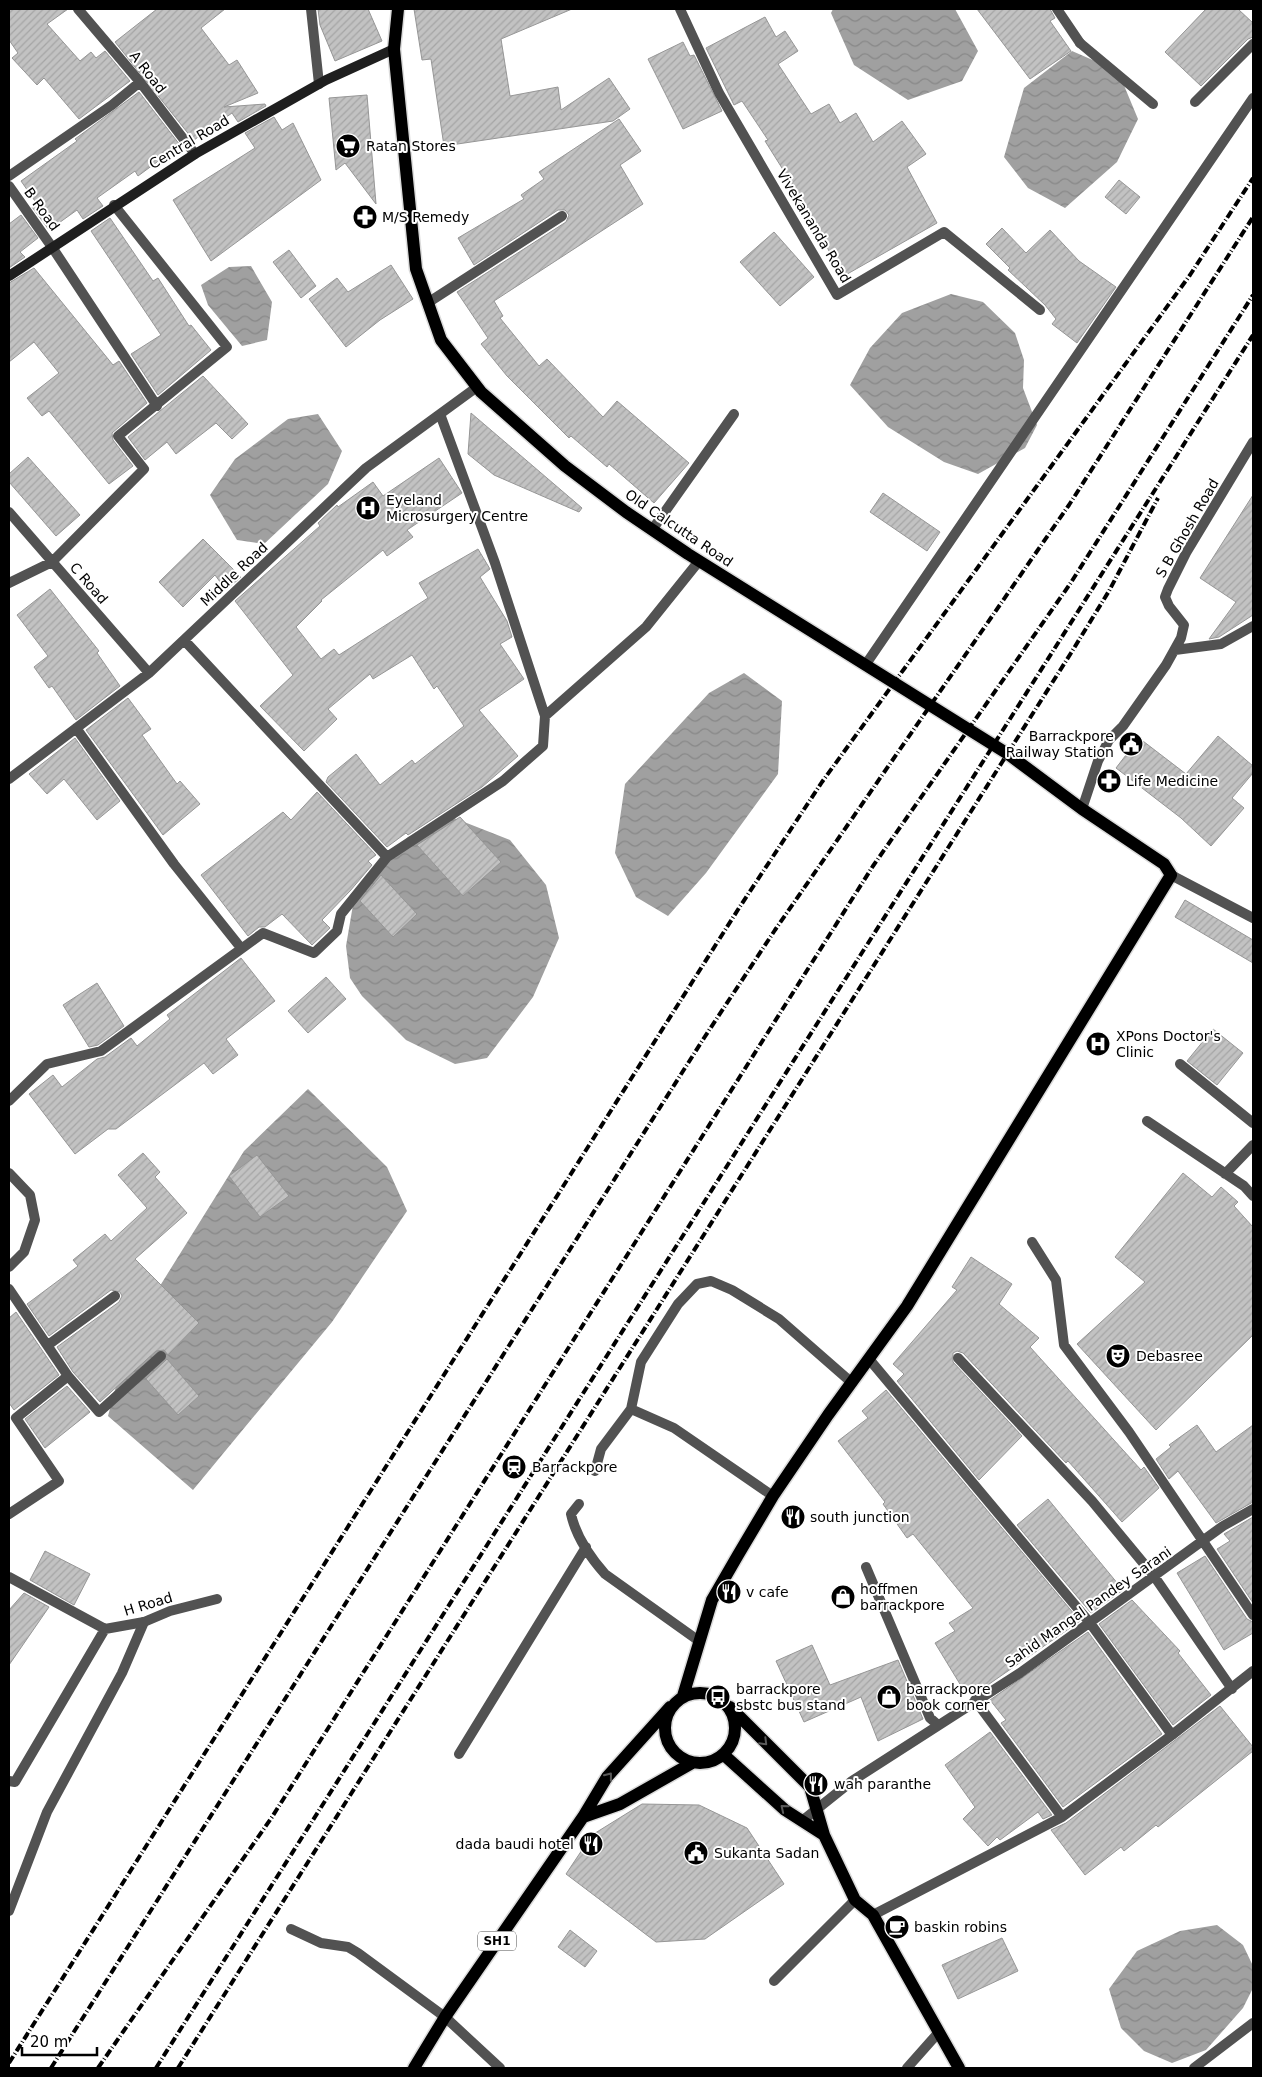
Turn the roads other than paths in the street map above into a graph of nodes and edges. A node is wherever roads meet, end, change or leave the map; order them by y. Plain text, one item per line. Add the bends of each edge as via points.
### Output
1 (78, 9) edge
2 (311, 9) edge
3 (398, 9) edge
4 (680, 9) edge
5 (1057, 9) edge
6 (1253, 44) edge
7 (394, 49) junction
8 (140, 82) junction
9 (319, 84) junction
10 (1253, 98) edge
11 (1195, 102) dead end
12 (1153, 104) dead end
13 (195, 154) junction
14 (9, 176) edge
15 (9, 186) edge
16 (114, 205) junction
17 (562, 216) dead end
18 (52, 247) junction
19 (9, 276) edge
20 (429, 302) junction
21 (1040, 310) dead end
22 (477, 387) junction
23 (156, 406) junction
24 (440, 414) junction
25 (734, 414) dead end
26 (1253, 442) edge
27 (9, 512) edge
28 (652, 530) junction
29 (699, 561) junction
30 (52, 562) junction
31 (9, 583) edge
32 (1253, 626) edge
33 (184, 640) junction
34 (1175, 650) junction
35 (866, 664) junction
36 (149, 673) junction
37 (545, 716) junction
38 (76, 728) junction
39 (10, 776) edge
40 (1082, 809) junction
41 (387, 857) junction
42 (1171, 875) junction
43 (1253, 918) edge
44 (242, 948) junction
45 (1180, 1064) dead end
46 (9, 1101) edge
47 (1147, 1121) dead end
48 (1253, 1122) edge
49 (1253, 1145) edge
50 (9, 1173) edge
51 (1225, 1174) junction
52 (1253, 1196) edge
53 (1032, 1242) dead end
54 (9, 1267) edge
55 (9, 1289) edge
56 (115, 1296) dead end
57 (48, 1346) junction
58 (161, 1356) dead end
59 (958, 1358) dead end
60 (869, 1359) junction
61 (68, 1376) junction
62 (851, 1382) junction
63 (631, 1409) junction
64 (595, 1471) dead end
65 (773, 1496) junction
66 (579, 1504) dead end
67 (1253, 1509) edge
68 (9, 1514) edge
69 (1204, 1542) junction
70 (586, 1548) junction
71 (866, 1568) dead end
72 (1154, 1576) junction
73 (10, 1580) edge
74 (217, 1599) dead end
75 (1253, 1615) edge
76 (144, 1622) junction
77 (1090, 1622) junction
78 (105, 1629) junction
79 (699, 1641) junction
80 (1253, 1671) edge
81 (1232, 1689) junction
82 (683, 1696) junction
83 (975, 1700) junction
84 (670, 1707) junction
85 (730, 1708) junction
86 (938, 1725) junction
87 (1172, 1735) junction
88 (459, 1754) dead end
89 (724, 1755) junction
90 (692, 1763) junction
91 (9, 1781) edge
92 (817, 1810) junction
93 (583, 1817) junction
94 (1062, 1817) junction
95 (802, 1821) junction
96 (824, 1835) junction
97 (855, 1900) junction
98 (9, 1911) edge
99 (873, 1915) junction
100 (291, 1930) dead end
101 (774, 1980) dead end
102 (444, 2017) junction
103 (1253, 2023) edge
104 (939, 2032) junction
105 (414, 2068) edge
106 (500, 2068) edge
107 (907, 2068) edge
108 (958, 2068) edge
109 (1194, 2068) edge

1 - 8 street, A Road
2 - 9 street
3 - 7 main road, Old Calcutta Road
4 - 21 street, Vivekananda Road via 719,93 837,295 944,232
5 - 12 street via 1080,43
6 - 11 street
7 - 9 street, Central Road
7 - 20 main road, Old Calcutta Road via 416,269
8 - 13 street, A Road
8 - 14 street
9 - 13 street, Central Road
10 - 35 street
13 - 16 street, Central Road
15 - 18 street, B Road
16 - 18 street, Central Road
16 - 23 street via 227,347
17 - 20 street
18 - 19 street, Central Road
18 - 23 street, B Road
20 - 22 main road, Old Calcutta Road via 441,340
22 - 24 street, Middle Road
22 - 28 main road, Old Calcutta Road via 565,466
23 - 30 street via 118,436 144,469
24 - 33 street, Middle Road via 366,468
24 - 37 street via 495,563
25 - 28 street
26 - 34 street, S B Ghosh Road via 1186,552 1168,589 1165,598 1184,626
27 - 30 street, C Road
28 - 29 main road, Old Calcutta Road
29 - 35 main road, Old Calcutta Road
29 - 37 street via 646,627
30 - 31 street
30 - 36 street, C Road
32 - 34 street via 1221,644
33 - 36 street, Middle Road
33 - 41 street
34 - 40 street, S B Ghosh Road via 1123,726 1109,740 1098,761
35 - 40 main road, Old Calcutta Road via 1008,754
36 - 38 street, Middle Road
37 - 41 street via 543,746 503,781
38 - 39 street, Middle Road
38 - 44 street via 174,864
40 - 42 main road, Old Calcutta Road via 1164,864
41 - 44 street via 341,914 337,931 314,953 263,932
42 - 43 street
42 - 60 main road via 907,1306
44 - 46 street via 101,1051 47,1064
45 - 48 street
47 - 51 street
49 - 51 street
50 - 54 street via 30,1195 35,1220 24,1252
51 - 52 street
53 - 69 street via 1056,1280 1064,1345 1129,1432
55 - 57 street
56 - 57 street
57 - 61 street
58 - 61 street via 99,1412
59 - 72 street via 1092,1501
60 - 62 main road
60 - 77 street
61 - 68 street via 16,1418 59,1481
62 - 63 street via 779,1320 732,1290 711,1281 698,1284 678,1304 641,1362
62 - 65 main road
63 - 64 street via 601,1449
63 - 65 street via 674,1428
65 - 79 main road via 712,1600
66 - 70 street via 571,1514 574,1530
67 - 69 street, Sahid Mangal Pandey Sarani via 1223,1526
69 - 72 street, Sahid Mangal Pandey Sarani
69 - 75 street
70 - 79 street via 606,1574
70 - 88 street
71 - 86 street via 930,1718
72 - 77 street, Sahid Mangal Pandey Sarani
72 - 81 street
73 - 78 street
74 - 76 street, H Road via 170,1611
76 - 78 street, H Road
76 - 98 street via 122,1673 47,1812
77 - 83 street, Sahid Mangal Pandey Sarani via 1020,1673
77 - 87 street
78 - 91 street via 15,1782
79 - 82 main road
80 - 81 street
81 - 87 street
82 - 84 main road, SH1
82 - 85 main road via 700,1692 717,1696
83 - 86 street, Sahid Mangal Pandey Sarani
83 - 94 street
84 - 90 main road via 664,1724 667,1740 677,1755
93 -> 84 main road, SH1 via 607,1778
85 - 89 main road via 736,1724 734,1740
85 -> 92 main road via 810,1787
86 - 92 street, Sahid Mangal Pandey Sarani via 852,1781
87 - 94 street
89 - 90 main road via 709,1763
95 -> 89 main road via 785,1810
90 - 93 main road via 620,1804
92 - 95 street, Sahid Mangal Pandey Sarani
92 - 96 main road
93 - 102 main road, SH1
94 - 99 street
95 - 96 main road
96 - 97 main road
97 - 99 main road
97 - 101 street
99 - 104 main road
100 - 102 street via 320,1943 348,1947
102 - 105 main road, SH1
102 - 106 street
103 - 109 street
104 - 107 street
104 - 108 main road

